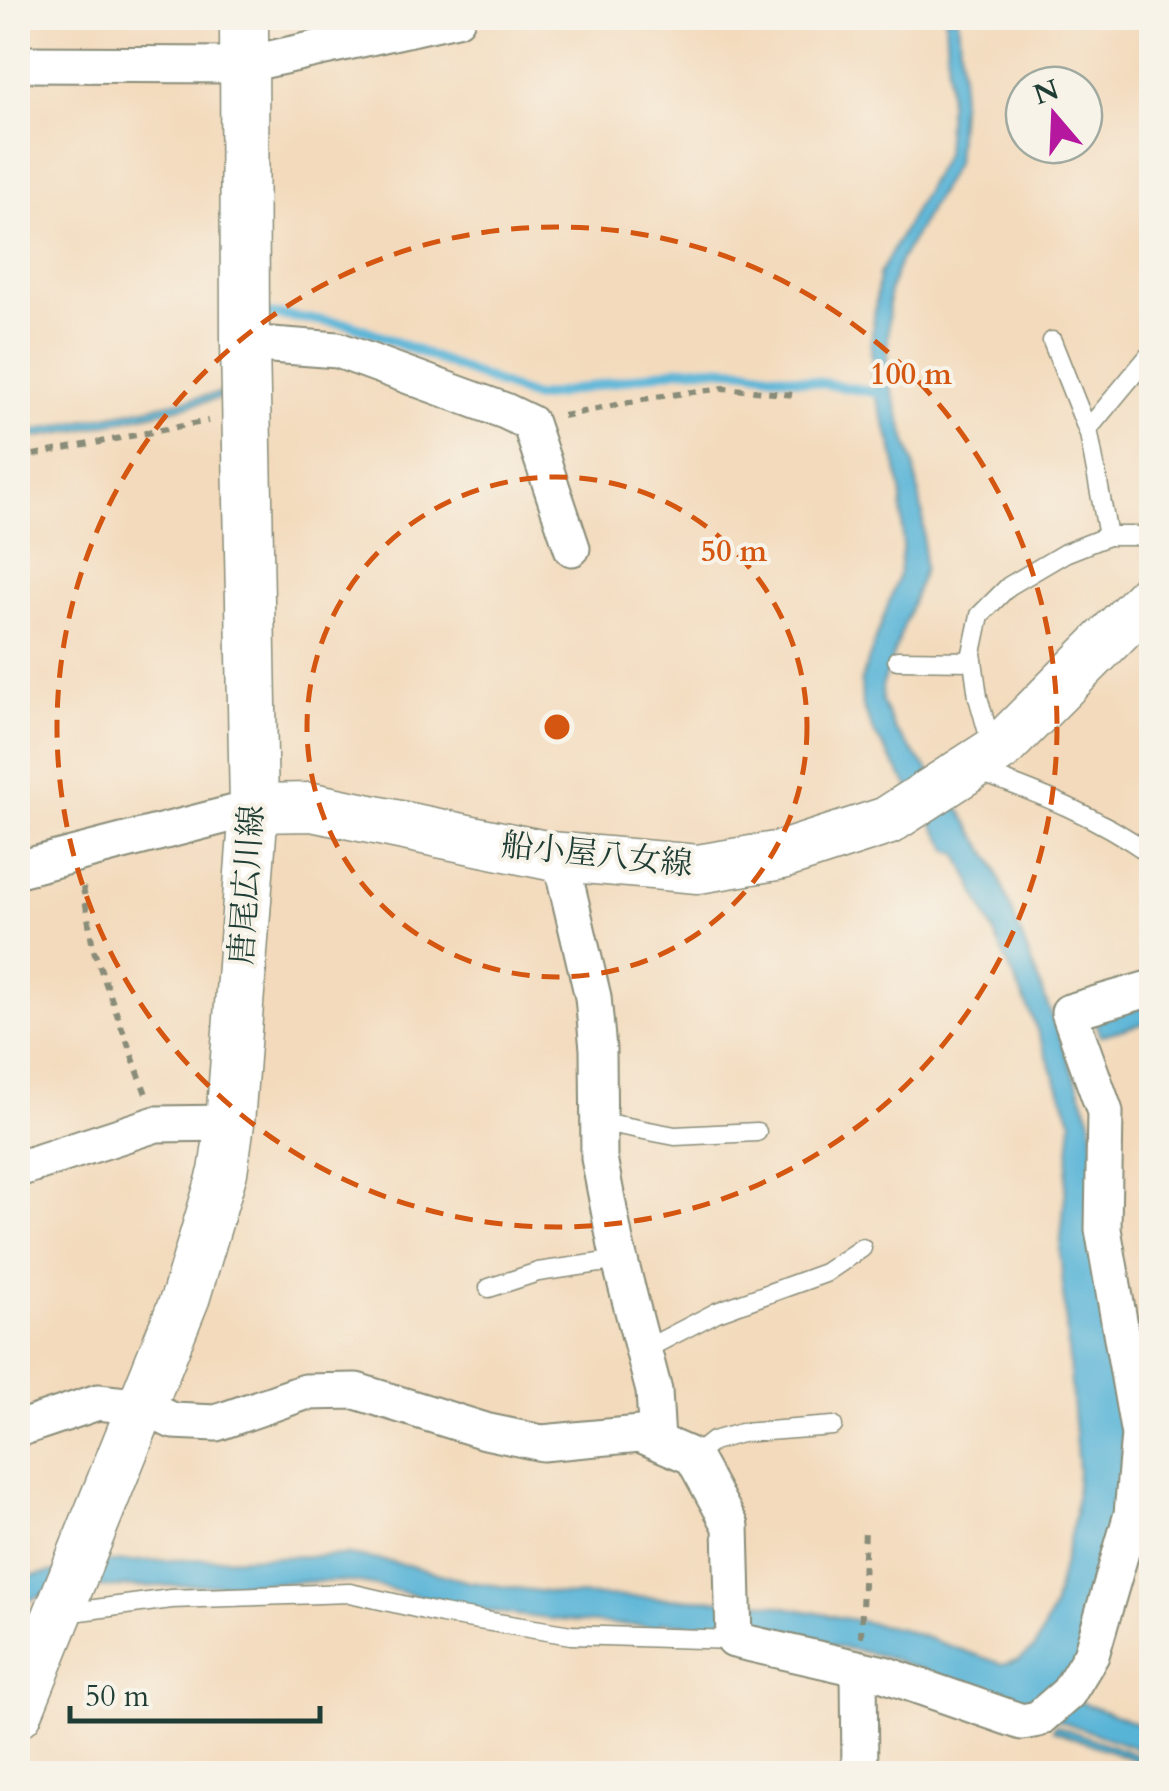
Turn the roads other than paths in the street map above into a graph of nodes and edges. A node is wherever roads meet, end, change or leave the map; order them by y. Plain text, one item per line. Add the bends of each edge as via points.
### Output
1 (244, 18) edge
2 (456, 18) edge
3 (18, 64) edge
4 (243, 65) junction
5 (1052, 341) dead end
6 (245, 343) junction
7 (1152, 352) edge
8 (1088, 429) junction
9 (1108, 536) junction
10 (1152, 536) edge
11 (572, 548) dead end
12 (1152, 595) edge
13 (897, 660) dead end
14 (972, 661) junction
15 (955, 777) junction
16 (254, 808) junction
17 (1152, 855) edge
18 (560, 857) junction
19 (18, 869) edge
20 (1152, 988) edge
21 (597, 1121) junction
22 (230, 1123) junction
23 (757, 1132) dead end
24 (18, 1169) edge
25 (862, 1248) dead end
26 (620, 1260) junction
27 (489, 1288) dead end
28 (644, 1350) junction
29 (144, 1407) junction
30 (832, 1426) dead end
31 (18, 1429) edge
32 (1145, 1434) edge
33 (656, 1442) junction
34 (692, 1457) junction
35 (68, 1591) junction
36 (734, 1637) junction
37 (860, 1670) junction
38 (18, 1712) edge
39 (860, 1774) edge

1 - 4 main road, 唐尾広川線
2 - 4 street
3 - 4 street
4 - 6 main road, 唐尾広川線
5 - 8 lane
6 - 11 street via 338,350 530,423
6 - 16 main road, 唐尾広川線
7 - 8 lane
8 - 9 lane
9 - 10 lane
9 - 14 lane via 1009,586 980,615
12 - 15 main road, 船小屋八女線
13 - 14 lane
14 - 15 lane via 978,697
15 - 17 lane via 1064,802
15 - 18 main road, 船小屋八女線 via 887,821 782,855 698,869
16 - 18 main road, 船小屋八女線 via 312,808
16 - 19 street
16 - 22 main road, 唐尾広川線
18 - 21 street via 593,997
20 - 32 street via 1069,1012 1104,1112 1102,1229
21 - 23 lane via 675,1136
21 - 26 street
22 - 24 street via 156,1124
22 - 29 main road, 唐尾広川線 via 186,1296
25 - 28 lane via 825,1273 717,1312
26 - 27 lane via 538,1272
26 - 28 street
28 - 33 street
29 - 31 street via 98,1402
29 - 33 street via 173,1421 216,1422 305,1392 356,1391 484,1432 542,1443 640,1434
29 - 35 main road, 唐尾広川線
30 - 34 lane via 741,1433 714,1440
32 - 37 street via 1132,1514 1092,1655 1038,1719 1022,1722
33 - 34 street
34 - 36 street via 732,1526
35 - 36 lane via 171,1599 350,1594 571,1634
35 - 38 main road, 唐尾広川線
36 - 37 street
37 - 39 street

